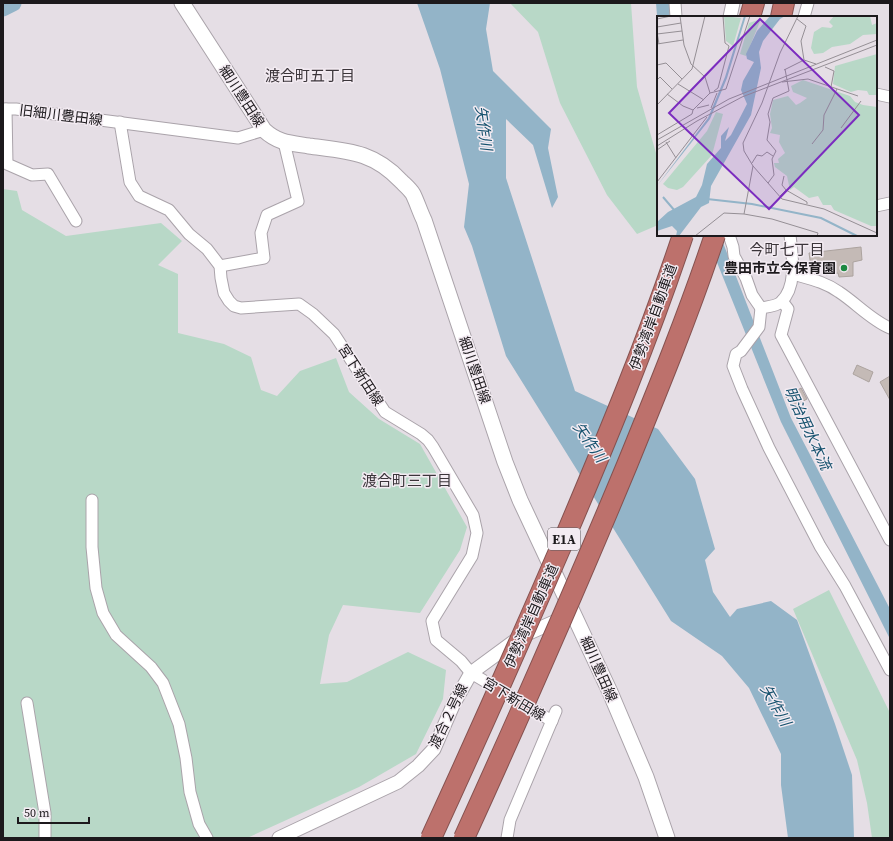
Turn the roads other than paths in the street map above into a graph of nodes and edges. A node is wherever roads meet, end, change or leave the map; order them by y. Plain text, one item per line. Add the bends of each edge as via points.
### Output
1 (182, 3) edge
2 (675, 3) edge
3 (733, 3) edge
4 (754, 3) edge
5 (784, 3) edge
6 (808, 3) edge
7 (676, 16) edge
8 (730, 16) edge
9 (750, 16) edge
10 (781, 16) edge
11 (804, 16) edge
12 (877, 94) edge
13 (890, 97) edge
14 (5, 109) edge
15 (120, 122) junction
16 (264, 130) junction
17 (284, 142) junction
18 (5, 164) edge
19 (890, 203) edge
20 (877, 206) edge
21 (76, 221) dead end
22 (683, 236) edge
23 (715, 236) edge
24 (729, 236) edge
25 (790, 236) edge
26 (220, 266) junction
27 (793, 274) junction
28 (782, 301) junction
29 (761, 308) junction
30 (890, 328) edge
31 (92, 500) dead end
32 (890, 540) edge
33 (574, 614) junction
34 (890, 670) edge
35 (471, 673) junction
36 (27, 704) dead end
37 (431, 837) edge
38 (45, 838) edge
39 (207, 838) edge
40 (279, 838) edge
41 (464, 838) edge
42 (507, 838) edge
43 (667, 838) edge

1 - 16 main road, 細川豊田線
2 - 7 street
3 - 8 street
4 - 9 highway
5 - 10 highway
6 - 11 street
12 - 13 street
14 - 15 street, 旧細川豊田線
14 - 18 street
15 - 16 street, 旧細川豊田線 via 238,138
15 - 26 street via 130,182 140,196 169,210
16 - 17 main road, 細川豊田線
17 - 26 street via 298,201 268,215 261,233 264,258
17 - 33 main road, 細川豊田線 via 352,151 373,158 391,170 413,194 505,462 520,500
18 - 21 street via 32,175 48,174
19 - 20 street
22 - 37 highway, 伊勢湾岸自動車道 / E1A, bridge via 649,330 584,494
23 - 41 highway, 伊勢湾岸自動車道 / E1A, bridge via 680,334 611,504
24 - 29 street via 734,256
25 - 27 street
26 - 35 street, 宮下新田線 via 224,293 234,306 241,308 299,304 313,314 334,334 385,412 421,434 433,447 473,515 477,533 472,556 432,621 436,640
27 - 28 street via 788,292
27 - 30 street via 821,282 839,292
28 - 29 street
28 - 32 street via 788,309 781,335
29 - 34 street via 759,327 736,354 733,366 769,448 820,546 845,586
31 - 39 street via 92,547 96,588 103,613 116,635 151,667 163,683 179,724 190,792 199,824
33 - 35 street, 渡合２号線 via 520,637
33 - 43 main road, 細川豊田線 via 646,777
35 - 40 street, 渡合２号線 via 454,703 434,749 418,766 398,782
35 - 42 street, 宮下新田線 via 554,716 510,820
36 - 38 street via 45,813

